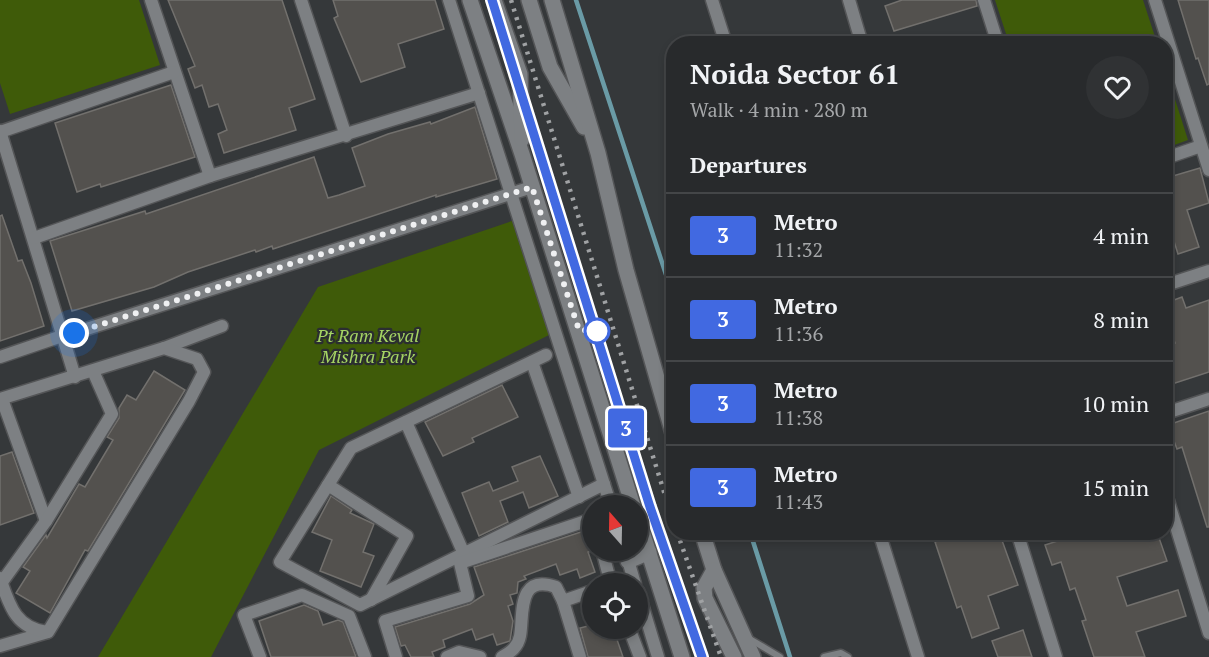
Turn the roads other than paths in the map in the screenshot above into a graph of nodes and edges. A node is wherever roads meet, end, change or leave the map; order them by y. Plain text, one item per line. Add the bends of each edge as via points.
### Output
1 (151, 0) edge
2 (301, 0) edge
3 (449, 0) edge
4 (470, 0) edge
5 (494, 0) edge
6 (529, 0) edge
7 (552, 0) edge
8 (712, 0) edge
9 (849, 0) edge
10 (984, 0) edge
11 (1155, 0) edge
12 (723, 36) edge
13 (860, 36) edge
14 (995, 36) edge
15 (1166, 36) edge
16 (1173, 57) edge
17 (174, 72) junction
18 (479, 93) junction
19 (0, 131) edge
20 (346, 136) junction
21 (1201, 146) junction
22 (598, 153) junction
23 (522, 154) junction
24 (1173, 156) edge
25 (1209, 170) edge
26 (210, 177) junction
27 (532, 187) junction
28 (511, 193) junction
29 (33, 238) junction
30 (1209, 271) edge
31 (1173, 283) edge
32 (222, 327) dead end
33 (68, 335) junction
34 (164, 348) junction
35 (561, 348) junction
36 (546, 355) joint
37 (0, 357) edge
38 (532, 362) junction
39 (93, 371) junction
40 (75, 377) junction
41 (1, 399) edge
42 (1209, 399) edge
43 (666, 409) edge
44 (1173, 411) edge
45 (406, 422) junction
46 (604, 484) junction
47 (328, 485) junction
48 (608, 495) edge
49 (630, 495) edge
50 (579, 497) junction
51 (1173, 517) edge
52 (46, 521) junction
53 (582, 522) edge
54 (705, 540) edge
55 (881, 540) edge
56 (1019, 540) edge
57 (648, 549) edge
58 (649, 552) joint
59 (464, 554) junction
60 (714, 570) junction
61 (1, 580) edge
62 (582, 594) edge
63 (371, 600) junction
64 (563, 601) junction
65 (648, 624) edge
66 (48, 632) junction
67 (1209, 633) edge
68 (743, 634) junction
69 (633, 639) edge
70 (0, 646) edge
71 (260, 657) edge
72 (365, 657) edge
73 (396, 657) edge
74 (447, 657) edge
75 (480, 657) edge
76 (502, 657) edge
77 (580, 657) edge
78 (640, 657) edge
79 (658, 657) edge
80 (682, 657) edge
81 (734, 657) edge
82 (753, 657) edge
83 (780, 657) edge
84 (824, 657) edge
85 (848, 657) edge
86 (918, 657) edge
87 (1056, 657) edge

1 - 17 street
2 - 20 street
3 - 18 street
4 - 23 main road
5 - 23 main road via 520,74
6 - 22 main road via 550,67
7 - 22 main road
8 - 12 street
9 - 13 street
10 - 14 street
11 - 15 street
16 - 21 street
17 - 19 street
17 - 26 street
18 - 20 street
18 - 28 street
19 - 29 street
20 - 26 street
21 - 24 street
21 - 25 street
22 - 43 main road
23 - 27 main road
26 - 29 street
27 - 28 street
27 - 49 main road
28 - 33 street
28 - 35 street
29 - 33 street
30 - 31 street
32 - 34 street
33 - 37 street
33 - 40 street
34 - 39 street
34 - 66 street via 197,359 204,372
35 - 36 lane
35 - 46 street
36 - 38 street
38 - 45 street
38 - 50 street
39 - 40 street
39 - 52 street via 112,414
40 - 41 street
41 - 52 street
42 - 44 street
45 - 47 street via 351,448
45 - 59 street
46 - 48 street
46 - 50 street
47 - 63 street via 407,536
47 - 63 street via 280,562 360,605
50 - 59 street
51 - 67 street
52 - 61 street
53 - 73 street via 460,563 468,596 385,621
54 - 60 main road
55 - 86 street
56 - 87 street
57 - 58 main road
58 - 80 main road
59 - 63 street
60 - 68 main road
60 - 81 main road via 704,588 705,598
61 - 66 street via 13,614 36,631
62 - 64 street
64 - 76 street via 556,587 547,584 530,590 522,602 520,637 513,651
64 - 77 street
65 - 79 street
66 - 70 street
68 - 82 main road
68 - 83 lane
69 - 78 street
71 - 72 street via 244,615 302,595 349,616
74 - 75 street via 459,652
84 - 85 lane via 841,653

